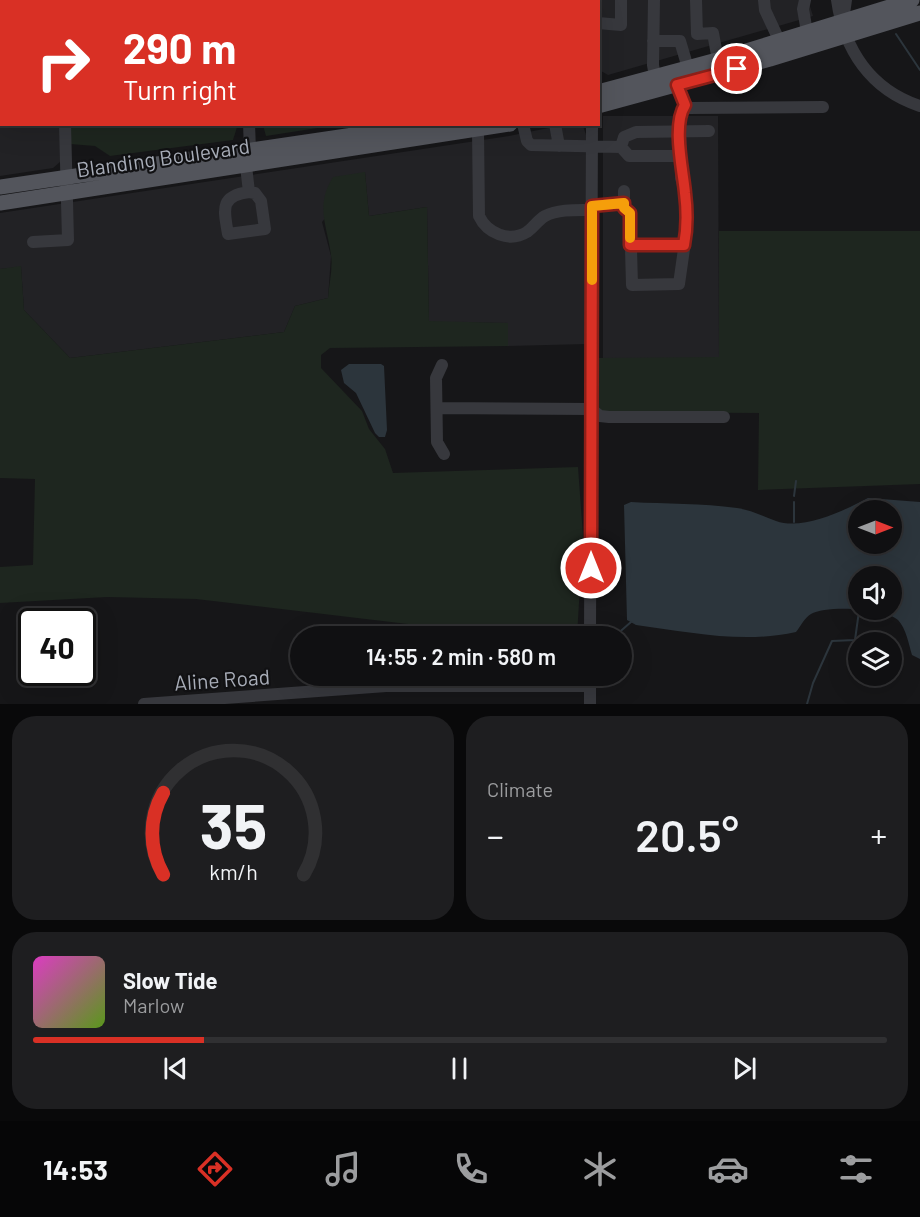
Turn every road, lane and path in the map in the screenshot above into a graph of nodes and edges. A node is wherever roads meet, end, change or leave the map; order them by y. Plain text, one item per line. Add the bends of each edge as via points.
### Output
1 (621, 0) edge
2 (654, 0) edge
3 (696, 0) edge
4 (764, 0) edge
5 (805, 0) edge
6 (837, 0) edge
7 (846, 0) edge
8 (912, 0) edge
9 (920, 13) edge
10 (600, 23) edge
11 (844, 28) junction
12 (807, 32) junction
13 (779, 40) junction
14 (653, 41) junction
15 (719, 67) junction
16 (688, 68) junction
17 (655, 77) junction
18 (677, 85) junction
19 (600, 91) edge
20 (600, 105) edge
21 (685, 105) junction
22 (920, 106) edge
23 (824, 107) dead end
24 (65, 126) edge
25 (249, 126) edge
26 (501, 126) edge
27 (524, 126) edge
28 (555, 126) edge
29 (592, 126) edge
30 (421, 130) edge
31 (478, 131) junction
32 (680, 132) junction
33 (709, 132) dead end
34 (284, 145) junction
35 (559, 146) junction
36 (592, 147) junction
37 (621, 147) junction
38 (250, 150) junction
39 (681, 156) junction
40 (246, 166) junction
41 (210, 171) junction
42 (66, 185) junction
43 (0, 186) edge
44 (249, 192) dead end
45 (0, 202) edge
46 (592, 208) junction
47 (33, 242) dead end
48 (630, 245) junction
49 (684, 245) junction
50 (442, 365) dead end
51 (437, 408) junction
52 (591, 409) junction
53 (724, 417) dead end
54 (444, 454) dead end
55 (590, 626) edge
56 (386, 686) edge
57 (590, 686) edge
58 (144, 704) edge
59 (590, 704) edge

1 - 10 street via 621,25
2 - 14 street
3 - 15 street via 697,34 713,33
4 - 13 street
5 - 12 street
6 - 11 street
7 - 11 street
8 - 11 main road
9 - 11 main road
11 - 12 main road
11 - 15 main road
11 - 22 street via 849,48 874,80 891,94
12 - 13 main road
13 - 15 main road
14 - 16 street via 680,41
14 - 17 street
15 - 16 main road
15 - 18 main road
16 - 17 main road
17 - 19 main road
18 - 20 main road
18 - 21 street
21 - 23 street
21 - 32 street
24 - 42 street
25 - 38 street
26 - 31 main road, Blanding Boulevard
27 - 35 street via 528,144
28 - 35 street
29 - 36 street
30 - 31 main road, Blanding Boulevard
30 - 34 main road, Blanding Boulevard
30 - 40 main road, Blanding Boulevard
31 - 46 street via 479,216 491,232 515,236 555,212
32 - 33 street
32 - 37 street via 629,134
32 - 39 street
34 - 38 main road, Blanding Boulevard
34 - 40 main road via 257,156
35 - 36 street
36 - 37 street
36 - 46 street
37 - 39 street via 629,156
38 - 41 main road
38 - 42 main road, Blanding Boulevard
39 - 49 street
40 - 41 main road, Blanding Boulevard
40 - 44 street
41 - 42 main road, Blanding Boulevard
42 - 43 main road, Blanding Boulevard
42 - 45 main road, Blanding Boulevard
42 - 47 street via 68,240
46 - 48 street via 624,197 624,208 630,213
46 - 52 street
48 - 49 street
48 - 49 street via 631,281 637,286 680,284
50 - 51 street via 436,378
51 - 52 street
51 - 54 street via 437,442
52 - 53 street via 609,417
52 - 55 street
56 - 58 street, Aline Road
57 - 59 street

